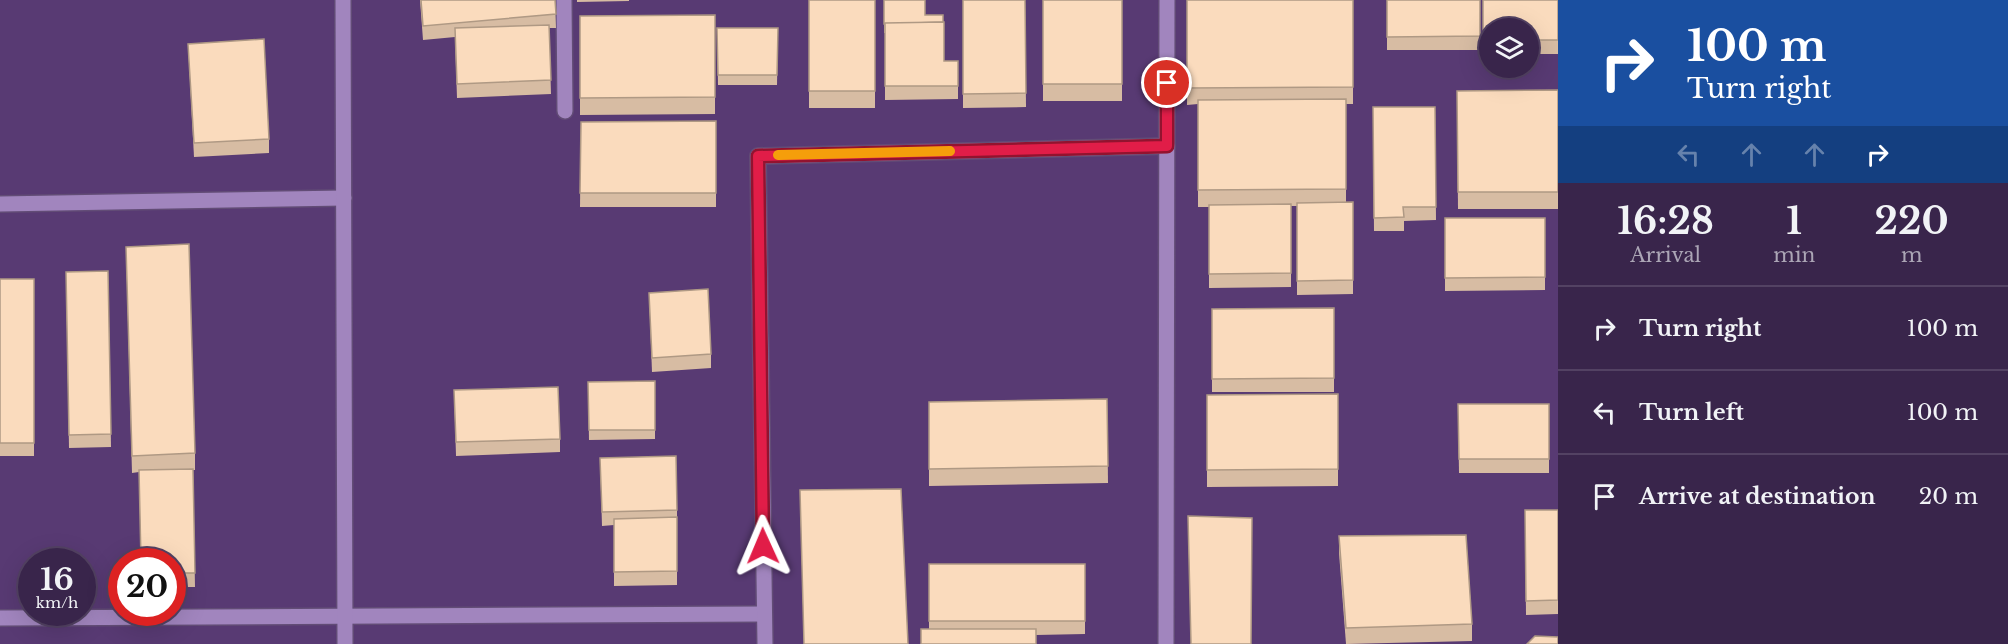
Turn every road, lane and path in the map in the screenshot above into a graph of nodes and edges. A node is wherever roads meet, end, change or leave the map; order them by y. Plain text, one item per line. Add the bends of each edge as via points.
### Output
1 (344, 0) edge
2 (564, 0) edge
3 (1167, 0) edge
4 (565, 111) dead end
5 (1167, 146) junction
6 (344, 198) junction
7 (0, 204) edge
8 (764, 614) junction
9 (345, 616) junction
10 (0, 618) edge
11 (345, 644) edge
12 (765, 644) edge
13 (1166, 644) edge

1 - 6 street
2 - 4 street
3 - 5 street
5 - 8 street via 758,156
5 - 13 street
6 - 7 street
6 - 9 street
8 - 9 street
8 - 12 street
9 - 10 street
9 - 11 street

